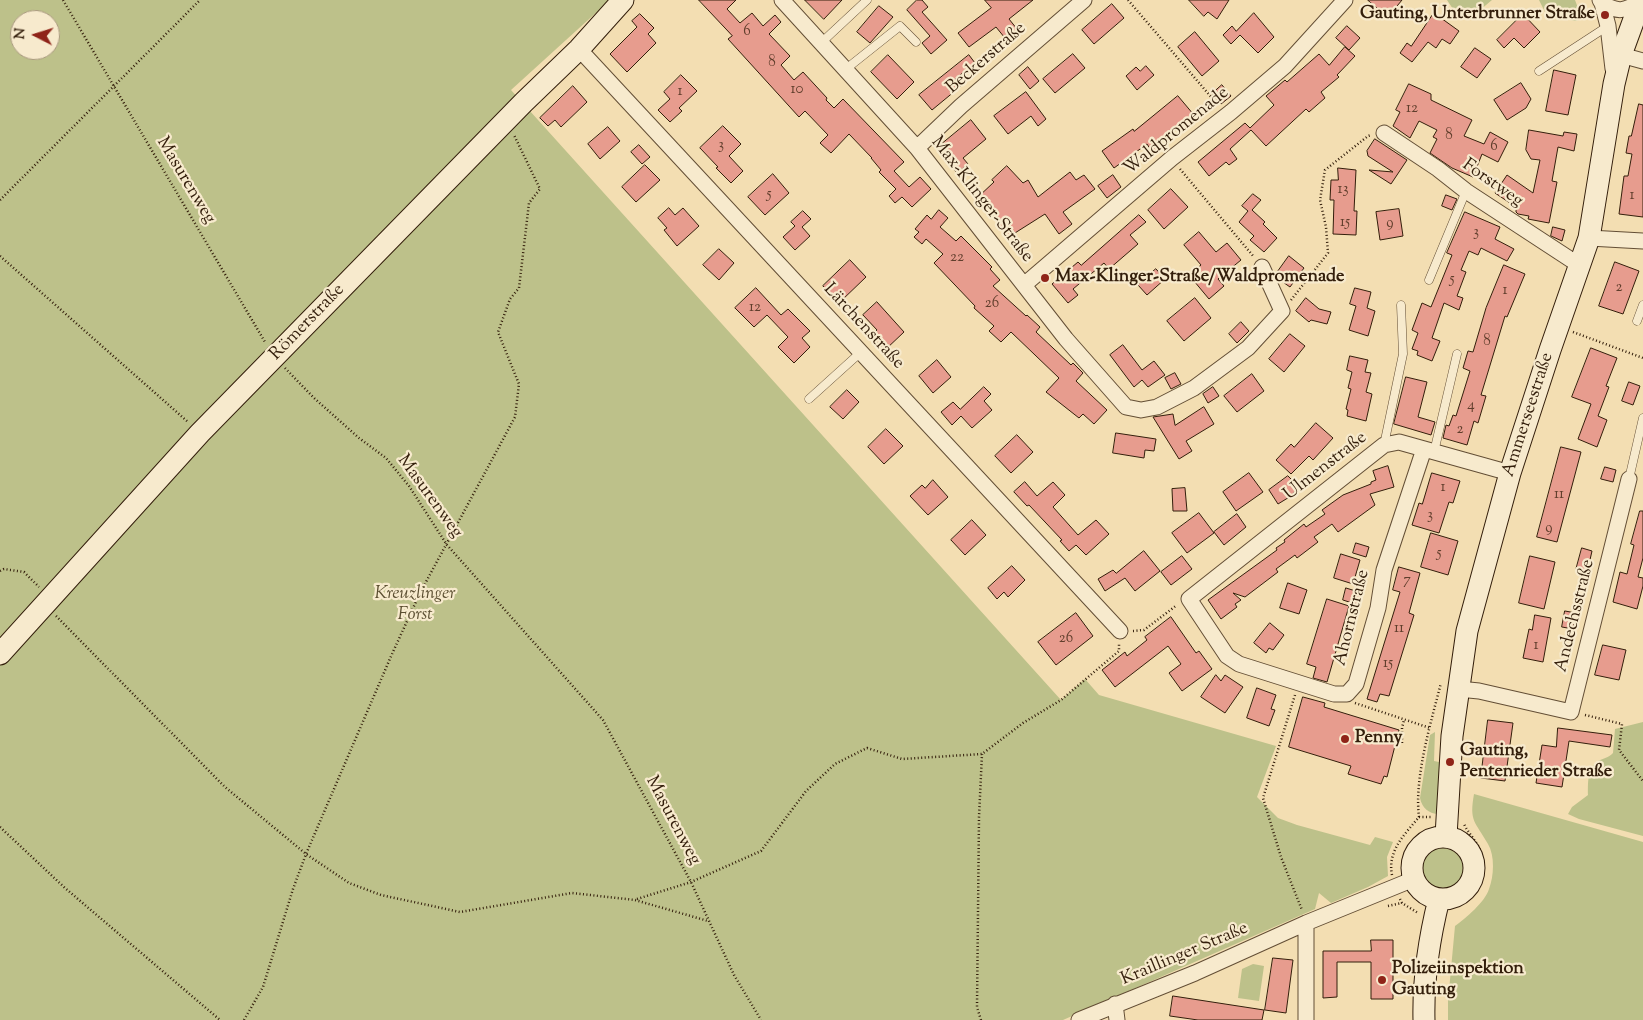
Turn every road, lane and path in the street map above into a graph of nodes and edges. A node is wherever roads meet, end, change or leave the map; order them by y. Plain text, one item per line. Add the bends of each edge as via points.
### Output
1 (63, 0) edge
2 (200, 0) edge
3 (623, 0) edge
4 (782, 0) edge
5 (867, 0) edge
6 (1084, 0) edge
7 (1128, 0) edge
8 (1345, 0) edge
9 (1601, 1) edge
10 (1641, 1) edge
11 (1608, 26) junction
12 (822, 42) junction
13 (916, 42) dead end
14 (578, 49) junction
15 (1621, 55) junction
16 (1643, 61) edge
17 (846, 70) junction
18 (1539, 71) dead end
19 (1614, 84) junction
20 (114, 87) junction
21 (1227, 116) junction
22 (507, 120) junction
23 (1384, 133) joint
24 (917, 148) junction
25 (1172, 158) junction
26 (1466, 191) junction
27 (0, 200) edge
28 (1589, 238) junction
29 (1643, 241) edge
30 (0, 256) edge
31 (1579, 265) junction
32 (1262, 267) joint
33 (1429, 280) dead end
34 (1024, 285) junction
35 (1401, 305) dead end
36 (1643, 305) edge
37 (1282, 312) junction
38 (1637, 321) dead end
39 (1569, 331) dead end
40 (861, 352) junction
41 (1457, 354) dead end
42 (274, 357) junction
43 (1643, 358) edge
44 (809, 400) dead end
45 (1643, 418) edge
46 (200, 433) junction
47 (1384, 445) junction
48 (1429, 450) junction
49 (1510, 473) junction
50 (1629, 479) joint
51 (447, 545) junction
52 (0, 571) edge
53 (1189, 599) junction
54 (47, 602) junction
55 (1120, 632) junction
56 (0, 654) edge
57 (1298, 683) junction
58 (1459, 689) junction
59 (1347, 694) junction
60 (1571, 712) junction
61 (1405, 719) junction
62 (1402, 743) dead end
63 (982, 754) junction
64 (1643, 781) edge
65 (1418, 817) junction
66 (0, 827) edge
67 (1447, 828) junction
68 (306, 854) junction
69 (691, 882) junction
70 (1404, 883) junction
71 (635, 900) junction
72 (1402, 903) dead end
73 (1445, 904) junction
74 (708, 921) junction
75 (1306, 923) junction
76 (1115, 1004) junction
77 (220, 1020) edge
78 (244, 1020) edge
79 (761, 1020) edge
80 (981, 1020) edge
81 (1079, 1020) edge
82 (1117, 1020) edge
83 (1306, 1020) edge
84 (1424, 1020) edge

1 - 20 path, Masurenweg
2 - 20 path
3 - 14 main road, Römerstraße
4 - 12 street, Max-Klinger-Straße
5 - 12 lane
6 - 24 street, Beckerstraße
7 - 21 path
8 - 21 street, Waldpromenade via 1285,66
9 - 10 street via 1619,10
9 - 11 street
10 - 15 main road, Ammerseestraße
11 - 18 lane
11 - 19 street
12 - 17 street, Max-Klinger-Straße
13 - 17 lane via 900,26
14 - 22 main road, Römerstraße
14 - 40 street, Lärchenstraße
15 - 16 street
15 - 19 main road, Ammerseestraße
17 - 24 street, Max-Klinger-Straße
19 - 28 main road, Ammerseestraße
20 - 27 path
20 - 42 path, Masurenweg
21 - 25 street, Waldpromenade
22 - 42 main road, Römerstraße
22 - 51 path via 540,189 529,203 519,288 510,299 498,332 520,384 515,417
23 - 26 street, Forstweg
23 - 37 path via 1368,136 1325,170 1320,200 1328,253
24 - 34 street, Max-Klinger-Straße
25 - 32 path
25 - 34 street, Waldpromenade
26 - 31 street, Forstweg
26 - 33 lane
28 - 29 street
28 - 31 main road, Ammerseestraße
30 - 46 path
31 - 49 main road, Ammerseestraße
32 - 37 street
34 - 37 street, Max-Klinger-Straße via 1126,407 1141,410 1157,407 1194,388 1248,348
35 - 47 lane via 1403,354
36 - 38 lane
39 - 43 path
40 - 44 lane
40 - 55 street, Lärchenstraße
41 - 48 lane
42 - 46 main road, Römerstraße
42 - 51 path, Masurenweg via 314,398 386,458
45 - 50 lane, Andechsstraße
46 - 54 main road, Römerstraße
47 - 48 street, Ulmenstraße via 1399,442
47 - 53 street, Ulmenstraße
48 - 49 street, Ulmenstraße
48 - 59 street, Ahornstraße via 1384,570 1378,608 1356,684
49 - 58 main road, Ammerseestraße via 1467,631
50 - 60 street, Andechsstraße
51 - 68 path via 396,645
51 - 69 path, Masurenweg via 603,720
52 - 54 path via 24,572
53 - 55 path via 1144,630
53 - 57 street, Ahornstraße via 1227,656 1239,664
54 - 56 main road, Römerstraße
54 - 68 path via 225,787
55 - 63 path via 1119,651 1061,700
57 - 59 street, Ahornstraße via 1334,694
57 - 75 path via 1263,798
58 - 60 street
58 - 67 main road, Ammerseestraße via 1451,745
59 - 61 path via 1356,704
60 - 64 path via 1622,724 1619,750
61 - 62 path
61 - 65 path via 1430,728 1419,788
63 - 69 path via 902,759 867,748 835,764 806,791 761,851
63 - 80 path via 978,1007
65 - 67 path via 1427,816
65 - 70 path via 1392,854 1390,866
66 - 77 path via 65,888
67 - 70 main road via 1419,847
67 - 73 main road via 1466,846 1474,866 1468,886
67 - 73 path via 1463,821 1479,848 1483,864 1482,878 1476,890
68 - 71 path via 349,883 381,895 460,912 572,893
68 - 78 path via 263,987
69 - 71 path
69 - 74 path, Masurenweg
70 - 72 path
70 - 73 main road
70 - 75 street, Kraillinger Straße
71 - 74 path
73 - 84 main road via 1430,940 1423,995
74 - 79 path, Masurenweg via 734,975
75 - 76 street, Kraillinger Straße via 1195,973
75 - 83 street
76 - 81 street, Kraillinger Straße
76 - 82 street

